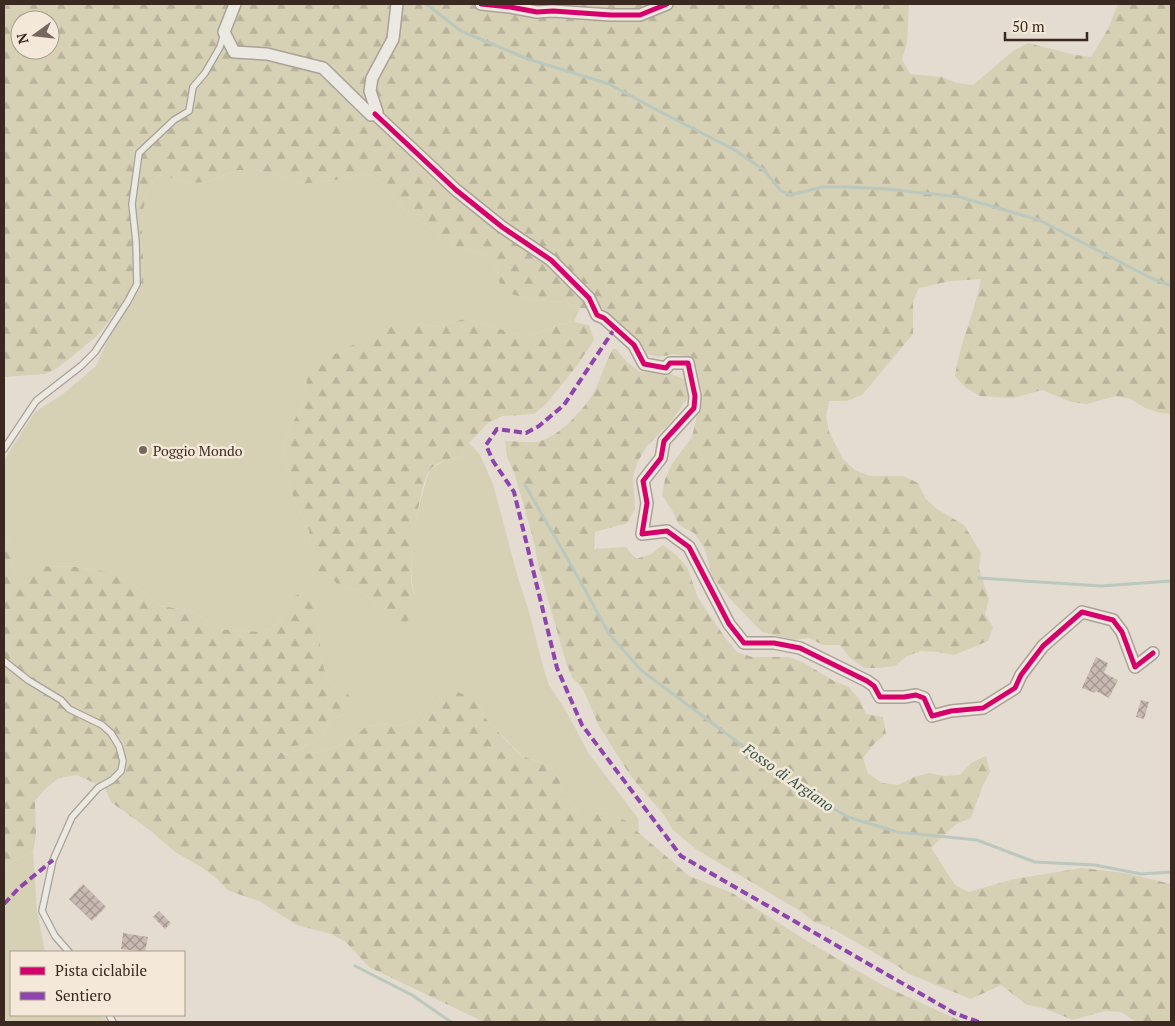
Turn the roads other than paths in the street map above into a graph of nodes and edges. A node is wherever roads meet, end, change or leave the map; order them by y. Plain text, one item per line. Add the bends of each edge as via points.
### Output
1 (234, 4) edge
2 (397, 4) edge
3 (481, 4) edge
4 (667, 4) edge
5 (224, 32) junction
6 (375, 114) junction
7 (4, 449) edge
8 (1153, 654) dead end
9 (4, 661) edge
10 (68, 951) edge

1 - 5 street
2 - 6 street via 393,38 372,78 370,91
3 - 4 street via 537,12 640,15
5 - 6 street via 234,52 267,54 322,68 368,112
5 - 7 lane via 220,47 193,87 189,111 174,120 139,153 132,204 137,284 95,352 36,401
6 - 8 street via 456,190 551,260 589,298 597,315 634,345 644,364 666,368 670,363 688,363 695,396 694,408 664,441 661,458 643,482 647,504 642,534 667,531 689,547 729,624 744,643 774,643 800,648 868,681 880,696 904,698 916,695 924,698 932,716 983,708 1015,688 1042,646 1082,612 1113,620 1122,632 1135,666
9 - 10 lane via 69,709 102,725 119,746 124,761 121,771 98,788 72,817 53,860 42,911 55,936

